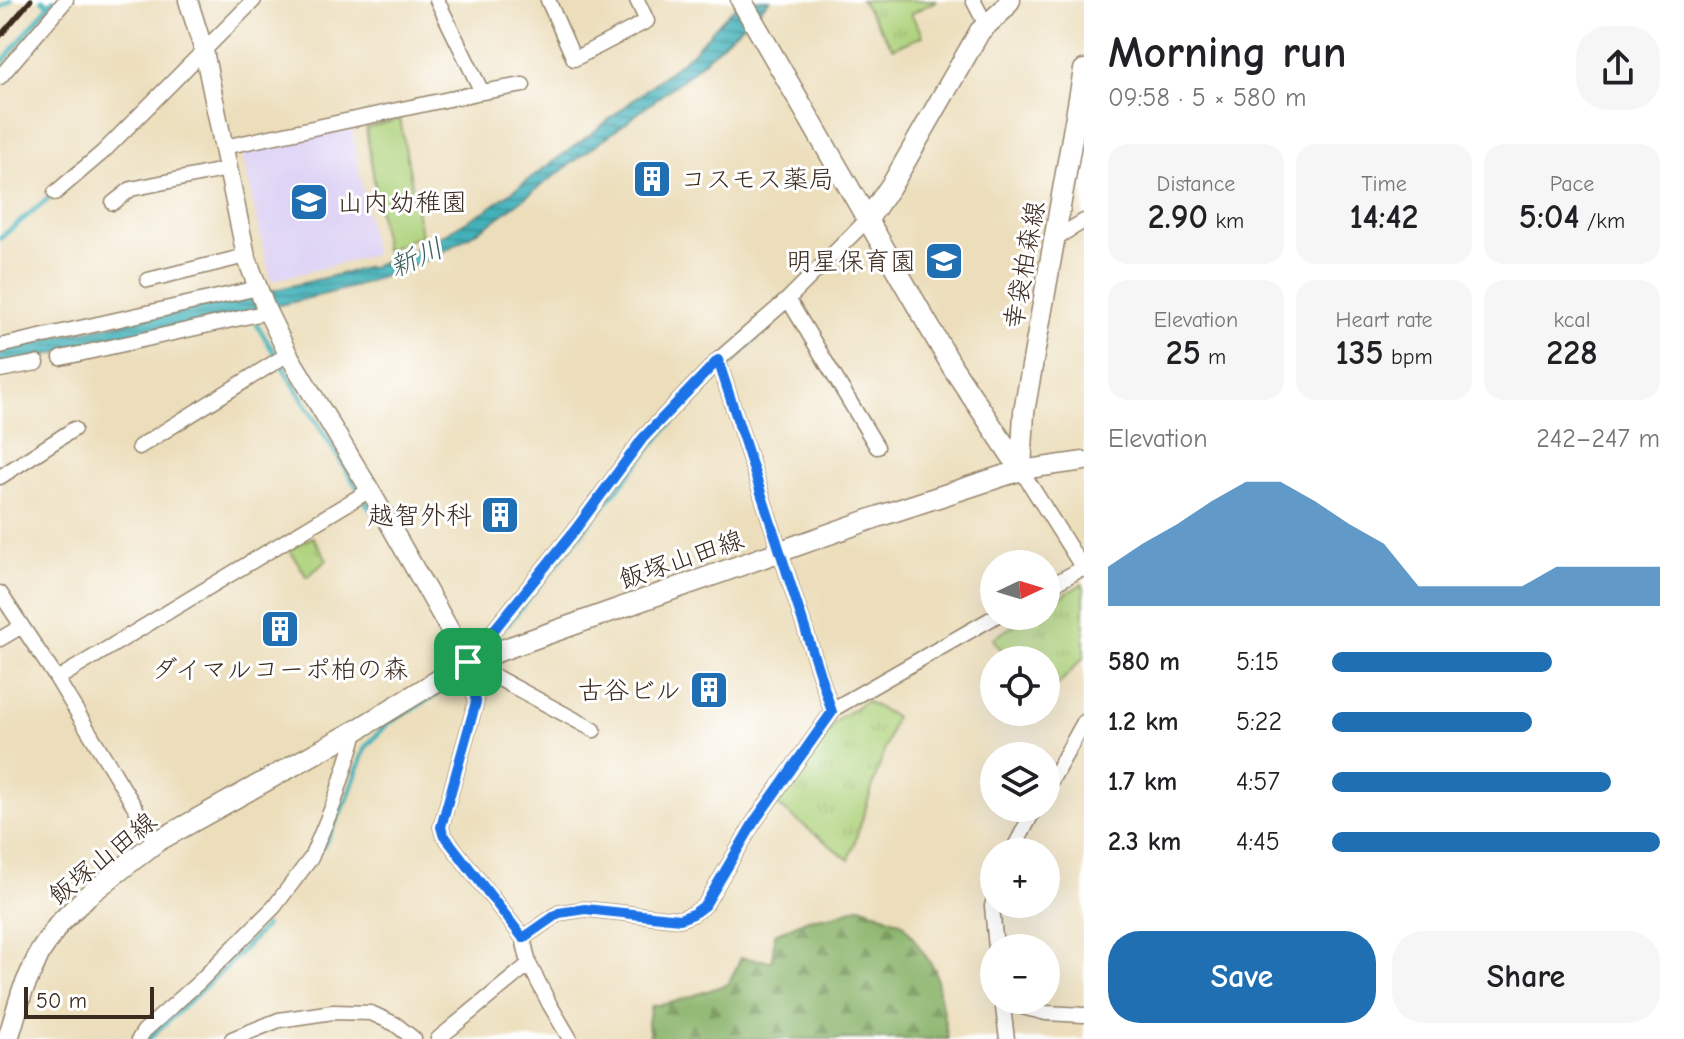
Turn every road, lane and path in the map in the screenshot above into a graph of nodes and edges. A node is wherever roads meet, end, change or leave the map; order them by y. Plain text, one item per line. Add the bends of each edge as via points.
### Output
1 (188, 0) edge
2 (254, 0) edge
3 (437, 0) edge
4 (548, 0) edge
5 (637, 0) edge
6 (741, 0) edge
7 (973, 0) edge
8 (1010, 0) edge
9 (58, 3) edge
10 (986, 25) junction
11 (204, 51) junction
12 (1084, 70) edge
13 (0, 77) edge
14 (523, 85) dead end
15 (482, 92) junction
16 (224, 147) junction
17 (228, 169) junction
18 (55, 193) dead end
19 (113, 203) dead end
20 (868, 219) junction
21 (1084, 221) edge
22 (1054, 239) junction
23 (246, 256) junction
24 (148, 280) dead end
25 (259, 289) junction
26 (792, 305) junction
27 (267, 311) junction
28 (0, 346) edge
29 (288, 354) junction
30 (61, 358) dead end
31 (718, 360) junction
32 (37, 363) dead end
33 (0, 370) edge
34 (74, 429) dead end
35 (139, 447) dead end
36 (877, 447) dead end
37 (1084, 461) edge
38 (1021, 470) junction
39 (0, 477) edge
40 (370, 490) junction
41 (781, 551) junction
42 (1083, 569) edge
43 (1060, 581) edge
44 (0, 593) edge
45 (980, 625) edge
46 (22, 626) junction
47 (0, 639) edge
48 (468, 662) junction
49 (57, 679) junction
50 (832, 712) junction
51 (1084, 722) edge
52 (357, 730) junction
53 (594, 730) dead end
54 (1060, 765) edge
55 (156, 842) junction
56 (523, 938) junction
57 (529, 964) junction
58 (1004, 1014) edge
59 (1060, 1014) edge
60 (1084, 1015) edge
61 (8, 1039) edge
62 (139, 1039) edge
63 (232, 1039) edge
64 (414, 1039) edge
65 (438, 1039) edge
66 (570, 1039) edge
67 (1007, 1039) edge

1 - 11 street
2 - 11 street
3 - 15 street
4 - 5 street via 574,59 647,21
6 - 20 main road
7 - 10 street
8 - 10 main road
9 - 13 street
10 - 20 main road
11 - 16 street
11 - 18 street
12 - 22 main road, 幸袋柏森線
14 - 15 street
15 - 16 street
16 - 17 street
17 - 19 street via 131,189
17 - 23 street
20 - 26 street
20 - 38 main road via 953,368
21 - 22 street
22 - 38 main road, 幸袋柏森線 via 1024,412
23 - 24 street
23 - 25 street
25 - 27 street
25 - 28 street
26 - 31 street
26 - 36 street
27 - 29 street
27 - 30 street
29 - 35 street
29 - 40 street
31 - 41 street
31 - 48 street via 643,438
32 - 33 street
34 - 39 street
37 - 38 street
38 - 41 main road, 飯塚山田線
38 - 42 street
40 - 48 street
40 - 49 street
41 - 48 main road, 飯塚山田線
41 - 50 street
42 - 43 street
44 - 46 street
45 - 50 street
46 - 47 street
46 - 49 street
48 - 52 main road, 飯塚山田線
48 - 53 street
48 - 56 street via 476,702 441,827
49 - 55 street
50 - 56 street via 754,822 705,905 693,914 680,919 585,909 559,913
51 - 54 street
52 - 55 main road, 飯塚山田線
52 - 62 street via 311,858 274,907
55 - 61 main road, 飯塚山田線 via 59,924 22,992
56 - 57 street
57 - 65 street
57 - 66 street
58 - 67 street
59 - 60 street
63 - 64 street via 279,1020 333,1012 371,1013

